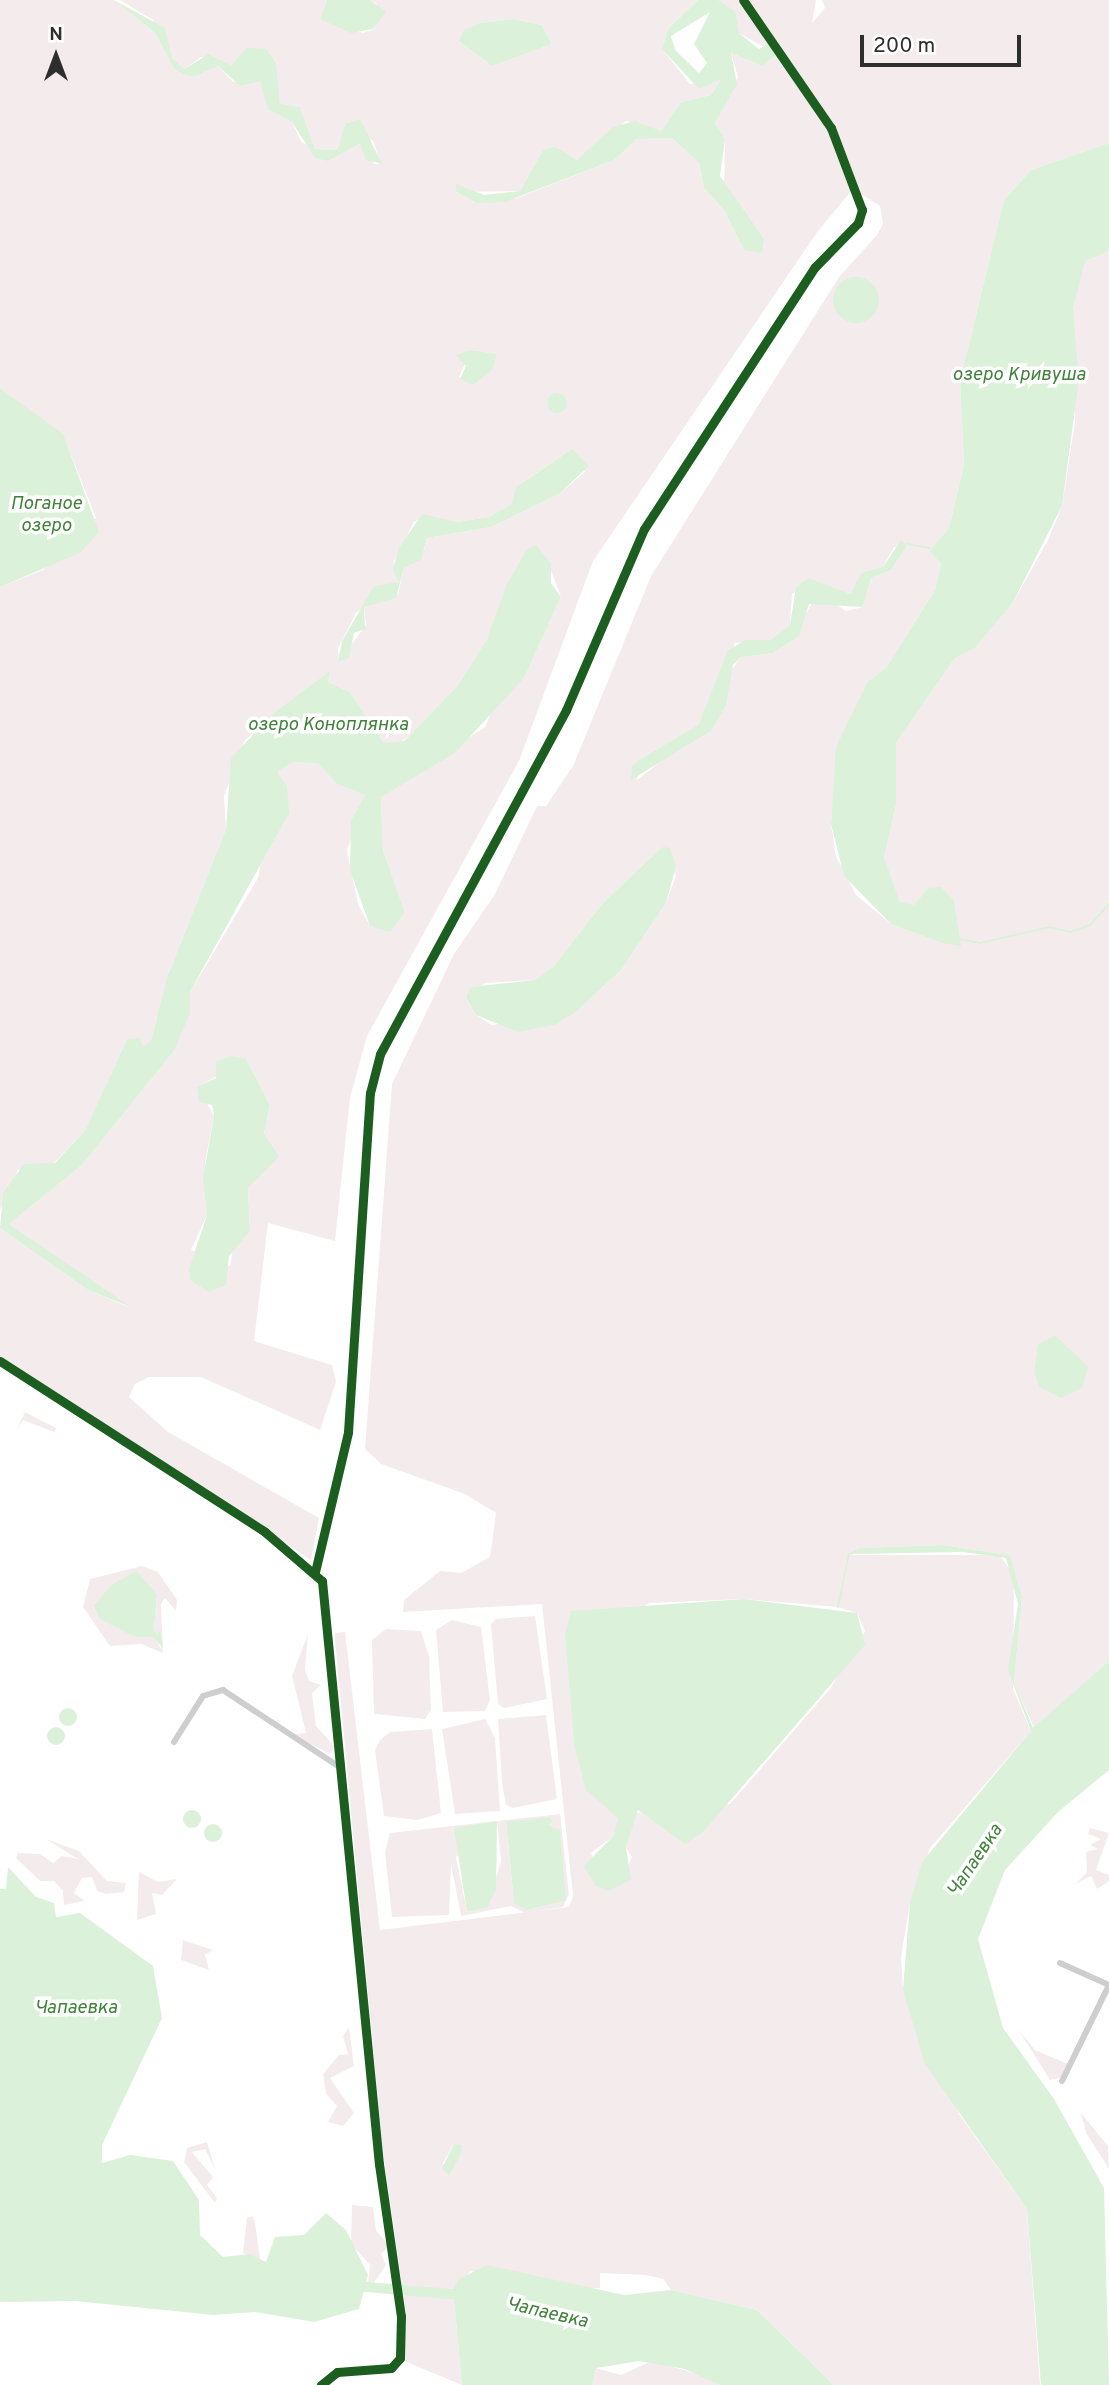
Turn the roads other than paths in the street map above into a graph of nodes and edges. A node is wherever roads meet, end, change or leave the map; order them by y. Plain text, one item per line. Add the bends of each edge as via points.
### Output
1 (743, 0) edge
2 (0, 1360) edge
3 (315, 1572) junction
4 (174, 1742) dead end
5 (341, 1768) junction
6 (1060, 1963) dead end
7 (1109, 1985) edge
8 (1062, 2081) dead end
9 (321, 2385) edge

1 - 3 street via 831,128 862,210 815,267 644,529 566,710 380,1055 370,1093 348,1432
2 - 3 street via 265,1532
3 - 5 street via 326,1596
4 - 5 street via 203,1696 223,1690
5 - 9 street via 379,2164 401,2316 400,2358 378,2371 337,2372
6 - 7 street
7 - 8 street

